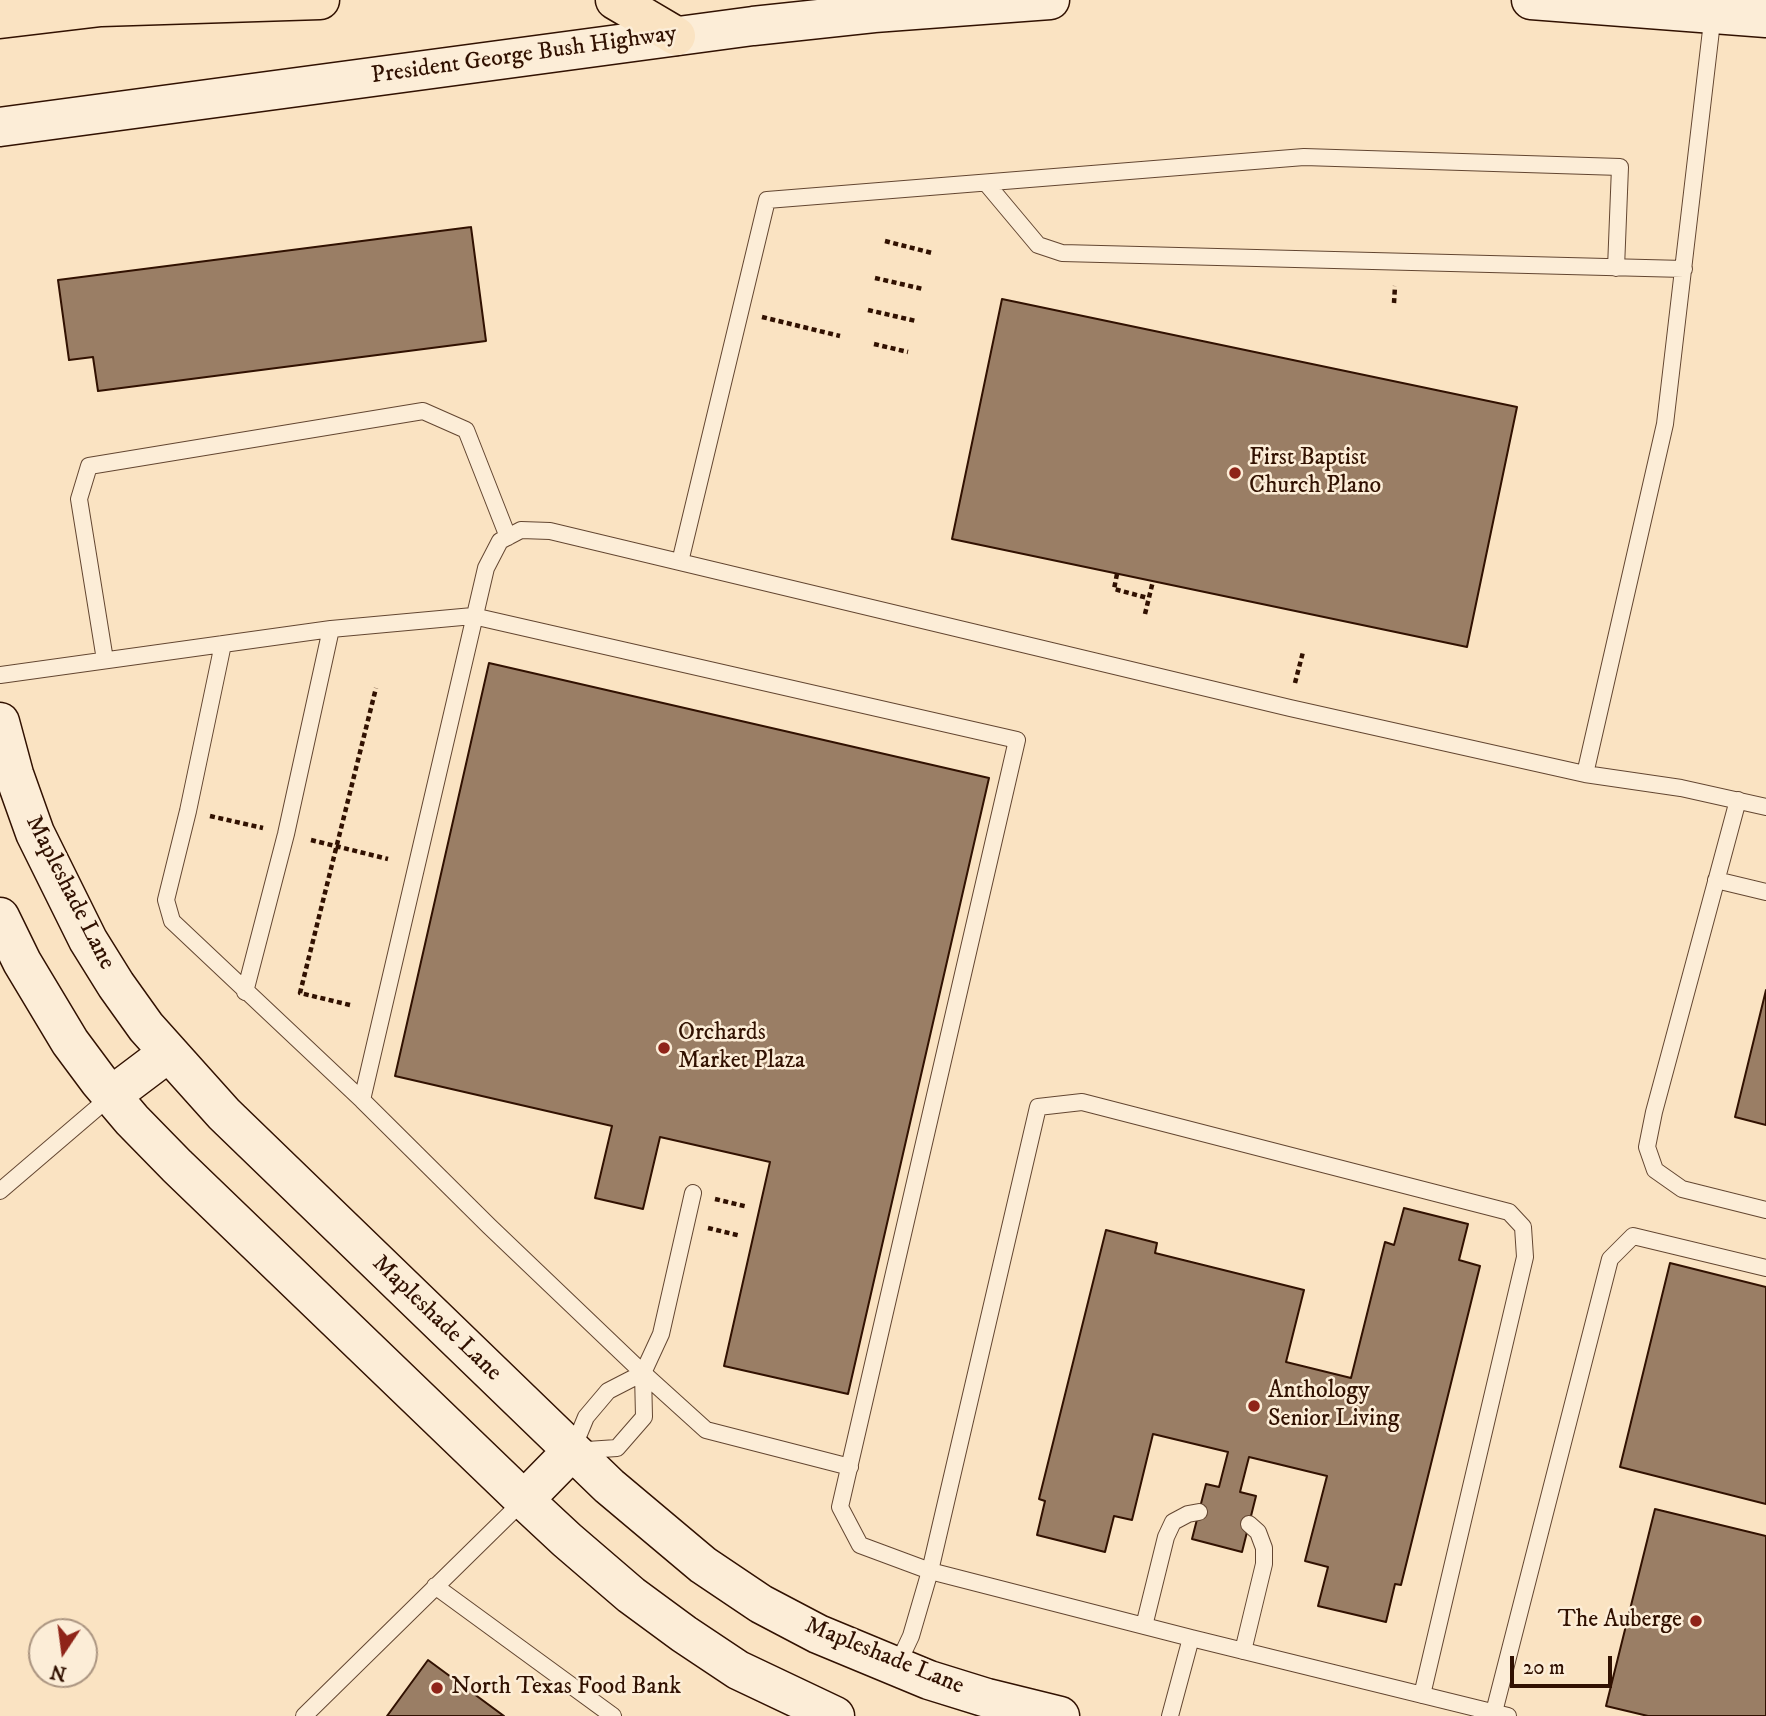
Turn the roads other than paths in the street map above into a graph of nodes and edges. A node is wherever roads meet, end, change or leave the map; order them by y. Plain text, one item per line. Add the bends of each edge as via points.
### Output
1 (320, 0) edge
2 (615, 0) edge
3 (1050, 0) edge
4 (1531, 0) edge
5 (1713, 13) junction
6 (1766, 18) edge
7 (0, 19) edge
8 (676, 36) junction
9 (0, 127) edge
10 (986, 183) junction
11 (1616, 268) junction
12 (1684, 270) junction
13 (508, 537) junction
14 (680, 562) junction
15 (473, 616) junction
16 (331, 629) junction
17 (223, 644) junction
18 (105, 660) junction
19 (0, 675) edge
20 (0, 722) edge
21 (1585, 774) junction
22 (1738, 800) junction
23 (1766, 807) edge
24 (1716, 880) junction
25 (1766, 892) edge
26 (0, 917) edge
27 (245, 992) junction
28 (168, 1053) junction
29 (111, 1096) junction
30 (362, 1100) junction
31 (0, 1191) edge
32 (693, 1193) dead end
33 (1766, 1210) edge
34 (1766, 1268) edge
35 (643, 1373) junction
36 (572, 1451) junction
37 (850, 1466) junction
38 (524, 1500) junction
39 (1199, 1512) dead end
40 (1249, 1524) dead end
41 (930, 1571) junction
42 (435, 1586) junction
43 (1144, 1626) junction
44 (1191, 1638) junction
45 (1243, 1651) junction
46 (897, 1668) junction
47 (1422, 1695) junction
48 (1501, 1714) edge
49 (304, 1716) edge
50 (613, 1716) edge
51 (835, 1716) edge
52 (1060, 1716) edge
53 (1170, 1716) edge

1 - 7 highway via 100,7
2 - 8 highway
3 - 8 main road, President George Bush Highway via 874,13
4 - 5 main road
5 - 6 main road
5 - 12 lane
8 - 9 main road, President George Bush Highway
10 - 11 lane via 1038,245 1062,253
10 - 11 lane via 1304,157 1620,167
10 - 14 lane via 767,200
11 - 12 lane
12 - 21 lane via 1665,424
13 - 14 lane via 521,530 550,531
13 - 15 lane via 500,541 486,568
13 - 18 lane via 466,430 424,411 89,466 79,499
14 - 21 lane via 1303,712
15 - 16 lane
15 - 30 lane
15 - 37 lane via 1017,740
16 - 17 lane
16 - 27 lane
17 - 18 lane
17 - 27 lane via 166,900 172,921
18 - 19 lane
20 - 28 main road, Mapleshade Lane via 35,833 88,940
21 - 22 lane
22 - 23 lane
22 - 24 lane
24 - 25 lane
24 - 33 lane via 1647,1147 1655,1170 1682,1189
26 - 29 main road via 45,1002
27 - 30 lane
28 - 29 main road
28 - 36 main road, Mapleshade Lane via 224,1114
29 - 31 lane
29 - 38 main road via 177,1166
30 - 35 lane
32 - 35 lane via 661,1334
34 - 48 lane via 1633,1236 1610,1259
35 - 36 lane via 608,1391 586,1417
35 - 36 lane via 644,1417 617,1448
35 - 37 lane via 706,1430
36 - 38 main road
36 - 46 main road, Mapleshade Lane via 703,1565 772,1610
37 - 41 lane via 840,1507 860,1545
38 - 42 lane
38 - 51 main road via 620,1586 684,1634 738,1670
39 - 43 lane via 1173,1522
40 - 45 lane via 1264,1548 1264,1564
41 - 43 lane
41 - 46 lane
41 - 47 lane via 1038,1107 1082,1102 1509,1212 1523,1227 1525,1257
42 - 49 lane
42 - 50 lane
43 - 44 lane
44 - 45 lane
44 - 53 lane
45 - 47 lane
46 - 52 main road, Mapleshade Lane
47 - 48 lane

